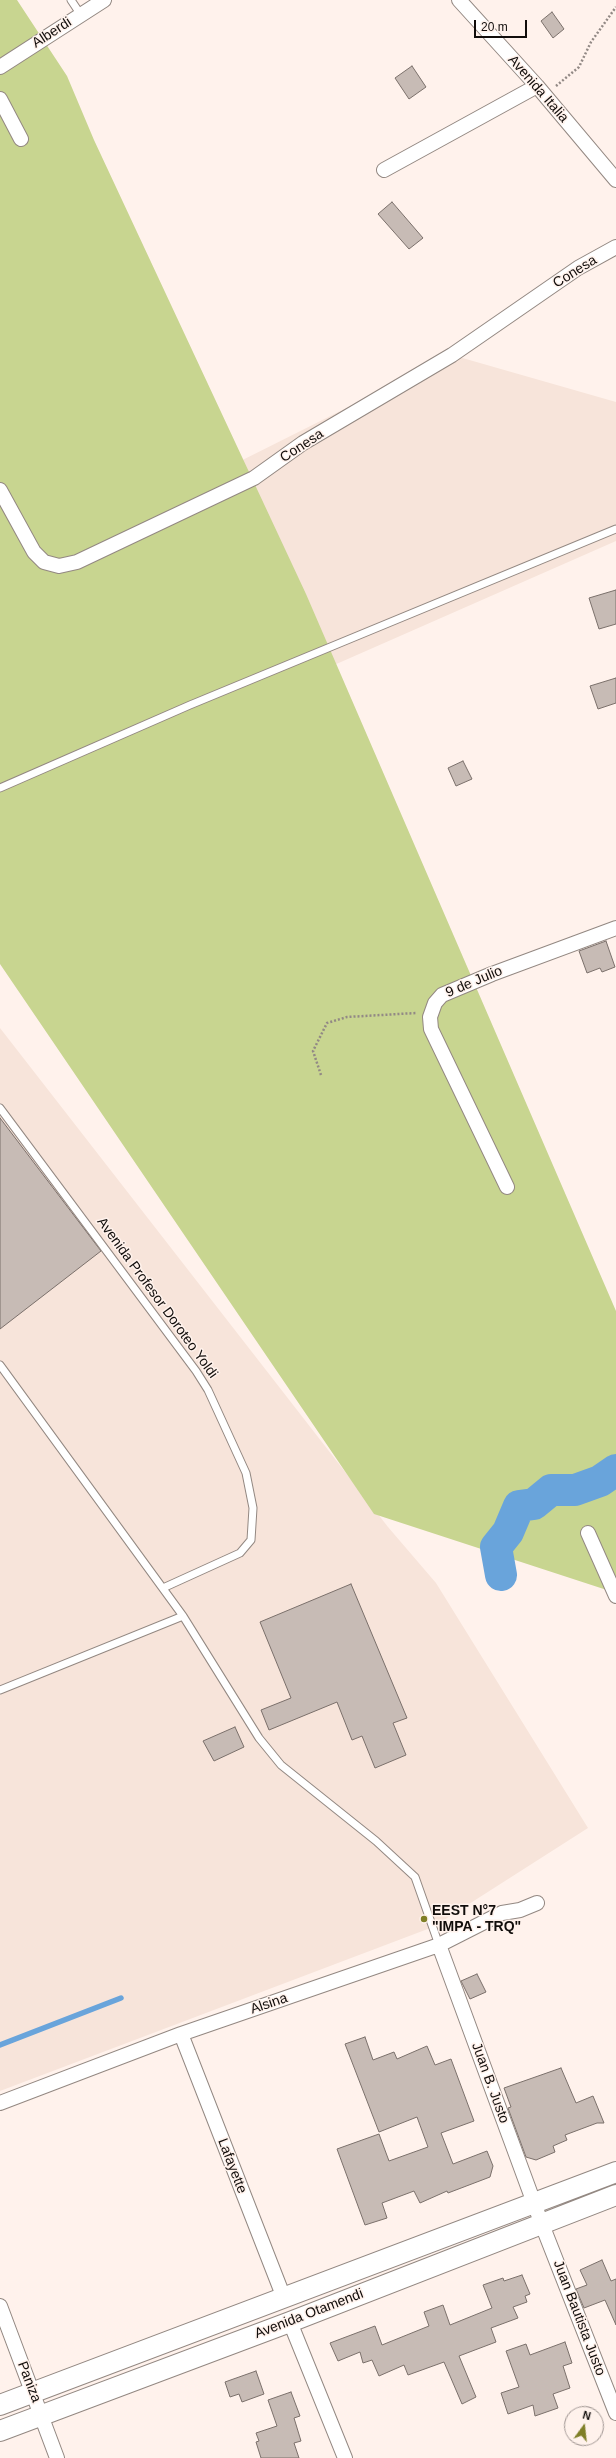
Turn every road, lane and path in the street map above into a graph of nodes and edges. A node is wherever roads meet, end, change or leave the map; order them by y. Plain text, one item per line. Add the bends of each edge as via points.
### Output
1 (71, 0) edge
2 (104, 0) edge
3 (458, 0) edge
4 (616, 6) edge
5 (81, 15) junction
6 (0, 67) edge
7 (537, 86) junction
8 (0, 99) edge
9 (21, 139) dead end
10 (384, 170) dead end
11 (616, 180) edge
12 (616, 247) edge
13 (0, 490) edge
14 (616, 529) edge
15 (0, 788) edge
16 (616, 928) edge
17 (431, 1012) junction
18 (322, 1075) dead end
19 (0, 1108) edge
20 (507, 1188) dead end
21 (0, 1365) edge
22 (588, 1533) dead end
23 (163, 1588) junction
24 (616, 1596) edge
25 (183, 1616) junction
26 (0, 1690) edge
27 (537, 1904) dead end
28 (439, 1945) junction
29 (181, 2034) junction
30 (0, 2104) edge
31 (616, 2172) edge
32 (616, 2194) edge
33 (534, 2202) junction
34 (541, 2222) junction
35 (284, 2298) junction
36 (0, 2306) edge
37 (290, 2322) junction
38 (33, 2392) junction
39 (0, 2405) edge
40 (616, 2413) edge
41 (41, 2416) junction
42 (0, 2431) edge
43 (57, 2458) edge
44 (345, 2458) edge

1 - 5 lane
2 - 5 street, Alberdi
3 - 7 street, Avenida Italia
4 - 7 path via 591,42 579,66 556,86
5 - 6 street, Alberdi
7 - 10 street
7 - 11 street, Avenida Italia
8 - 9 street
12 - 13 street, Conesa via 578,268 452,355 303,443 254,478 77,562 59,566 44,562 34,552
14 - 15 lane via 197,702
16 - 17 street, 9 de Julio via 442,995 435,1002
17 - 18 path via 347,1017 327,1023 313,1051
17 - 20 street via 431,1030
19 - 23 lane, Avenida Profesor Doroteo Yoldi via 196,1371 208,1390 246,1473 253,1508 251,1540 240,1553
21 - 23 lane
22 - 24 street
23 - 25 lane
25 - 26 lane
25 - 28 lane via 259,1738 281,1765 376,1841 415,1877
27 - 28 street, Alsina via 502,1913
28 - 29 street, Alsina
28 - 33 street, Juan B. Justo
29 - 30 street, Alsina
29 - 35 street, Lafayette
31 - 33 main road, Avenida Otamendi
32 - 34 main road, Avenida Otamendi
33 - 34 street, Juan B. Justo
33 - 35 main road, Avenida Otamendi
34 - 37 main road, Avenida Otamendi
34 - 40 street, Juan Bautista Justo
35 - 38 main road, Avenida Otamendi
36 - 38 street, Paniza
37 - 41 main road, Avenida Otamendi
37 - 44 street
38 - 39 main road, Avenida Otamendi
38 - 41 street, Paniza
41 - 42 main road, Avenida Otamendi
41 - 43 street, Paniza

